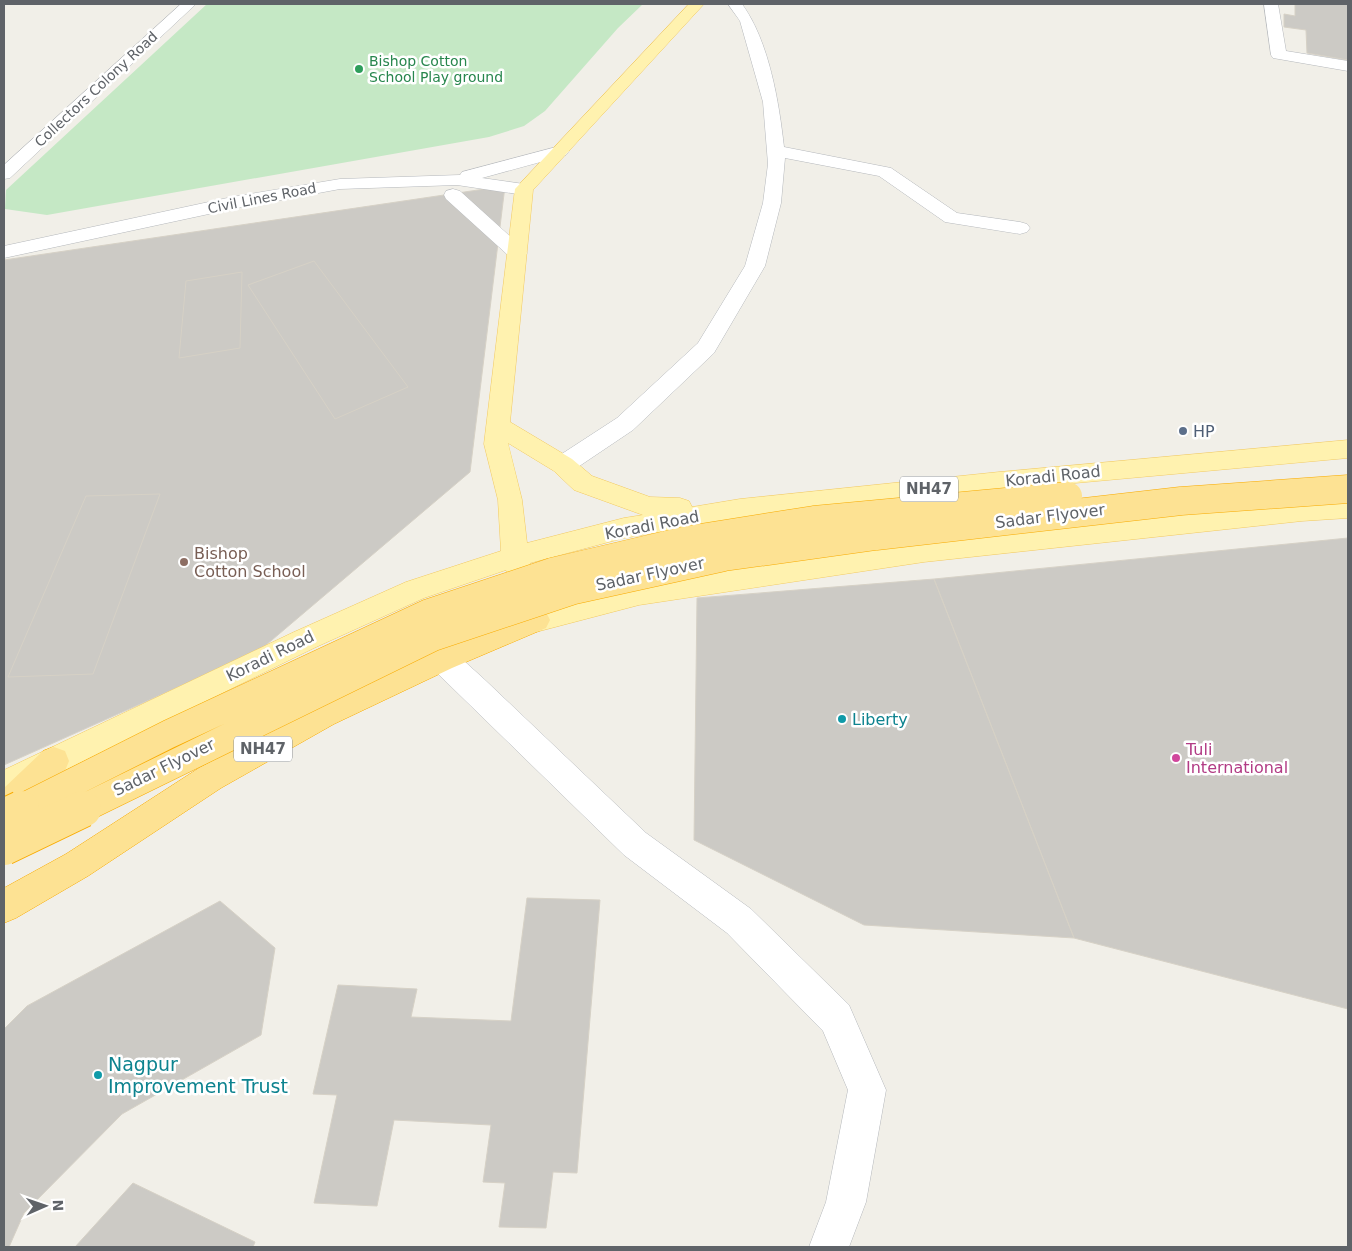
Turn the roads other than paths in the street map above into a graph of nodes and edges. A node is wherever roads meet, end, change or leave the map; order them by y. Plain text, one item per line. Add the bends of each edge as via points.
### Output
1 (189, 4) edge
2 (697, 4) edge
3 (735, 4) edge
4 (1271, 4) edge
5 (1348, 66) edge
6 (560, 151) junction
7 (775, 151) junction
8 (4, 174) edge
9 (455, 187) junction
10 (512, 201) junction
11 (1020, 228) dead end
12 (4, 252) edge
13 (517, 253) junction
14 (4, 268) edge
15 (498, 426) junction
16 (1348, 449) edge
17 (562, 465) junction
18 (1348, 471) edge
19 (1348, 489) edge
20 (1348, 508) edge
21 (740, 509) junction
22 (515, 558) junction
23 (536, 620) junction
24 (442, 659) junction
25 (54, 761) junction
26 (4, 785) edge
27 (4, 809) edge
28 (4, 817) edge
29 (4, 847) edge
30 (4, 906) edge
31 (829, 1247) edge

1 - 8 street, Collectors Colony Road
2 - 6 main road
3 - 7 street via 747,21 771,102
4 - 5 street via 1278,55
6 - 9 street
6 - 10 main road
7 - 11 street via 885,172 952,218
7 - 17 street via 777,164 772,203 755,266 706,348 625,424
9 - 10 street
9 - 10 street, Civil Lines Road
9 - 12 street, Civil Lines Road via 340,184
9 - 13 street
9 - 14 street via 350,197 149,233
10 - 13 main road
13 - 15 main road
15 - 17 main road
15 - 22 main road via 496,444 510,500
16 - 21 main road, Koradi Road / NH47
17 - 21 main road via 583,483 649,507
18 - 28 highway, Sadar Flyover, bridge via 1265,476 814,520 688,540 552,572 429,614 168,734
19 - 29 highway, Sadar Flyover, bridge via 1181,501 876,536 724,557 574,590 433,637
20 - 23 main road, NH47 via 924,552 640,594
21 - 22 main road, Koradi Road / NH47 via 624,528
22 - 23 main road
22 - 25 main road, Koradi Road / NH47 via 415,590
23 - 24 highway, NH47
24 - 30 highway, NH47 via 324,715 210,778 77,865
24 - 31 street via 636,844 739,921 836,1018 867,1090 846,1202
25 - 26 main road, Koradi Road / NH47
25 - 27 highway

